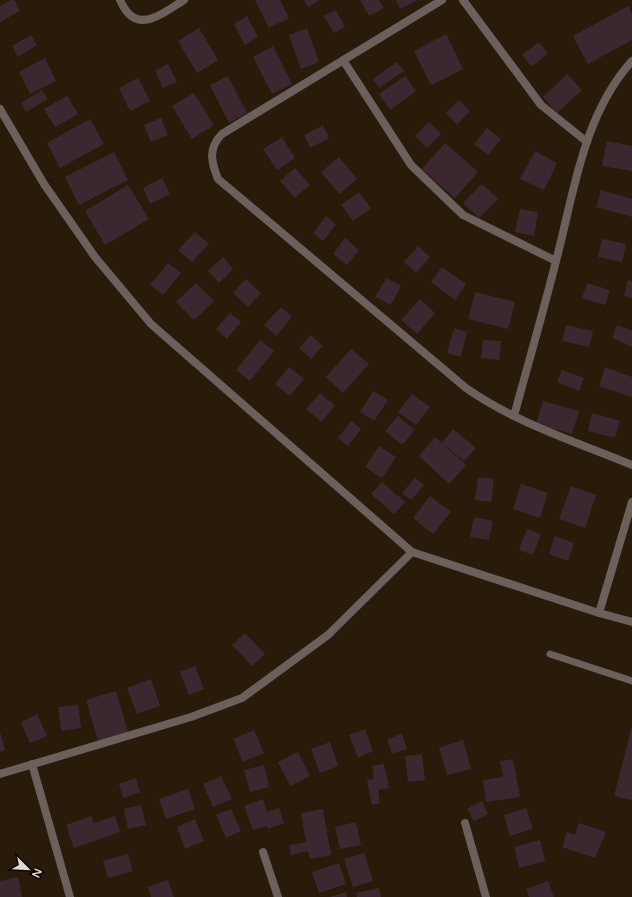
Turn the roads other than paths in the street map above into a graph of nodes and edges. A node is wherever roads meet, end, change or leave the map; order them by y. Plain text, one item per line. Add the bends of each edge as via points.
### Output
1 (120, 0) edge
2 (184, 0) edge
3 (442, 0) edge
4 (463, 0) edge
5 (343, 60) junction
6 (632, 61) edge
7 (0, 109) edge
8 (587, 142) junction
9 (556, 261) junction
10 (514, 416) junction
11 (632, 465) edge
12 (632, 502) edge
13 (412, 552) junction
14 (599, 613) junction
15 (632, 622) edge
16 (550, 654) dead end
17 (632, 681) edge
18 (32, 764) junction
19 (0, 774) edge
20 (465, 823) dead end
21 (263, 852) dead end
22 (70, 897) edge
23 (278, 897) edge
24 (486, 897) edge

1 - 2 street via 128,14 142,20 152,19
3 - 5 street
4 - 8 street via 541,105
5 - 9 street via 411,165 451,205 463,215
5 - 10 street via 222,134 215,141 212,157 218,179 466,388 485,402
6 - 8 street via 605,97
7 - 13 street via 44,184 95,257 151,324
8 - 9 street
9 - 10 street
10 - 11 street
12 - 14 street
13 - 14 street
13 - 18 street via 328,635 242,698 192,717
14 - 15 street
16 - 17 lane
18 - 19 street
18 - 22 street
20 - 24 street
21 - 23 street

